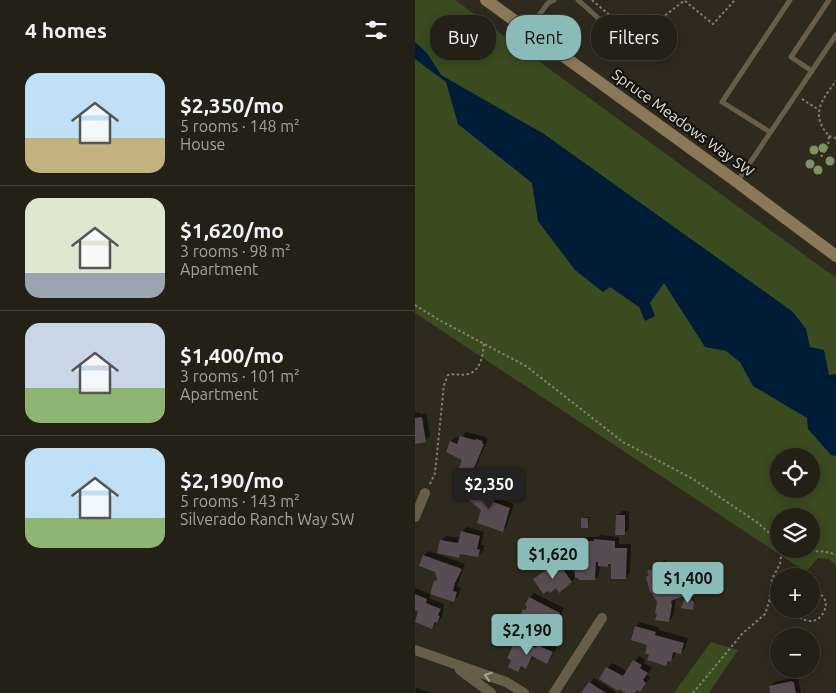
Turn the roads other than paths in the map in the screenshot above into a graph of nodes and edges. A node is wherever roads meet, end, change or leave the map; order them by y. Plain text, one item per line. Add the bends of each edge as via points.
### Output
1 (486, 0) edge
2 (554, 0) edge
3 (577, 0) edge
4 (790, 0) edge
5 (829, 0) edge
6 (507, 15) edge
7 (539, 15) edge
8 (594, 15) edge
9 (836, 35) edge
10 (569, 60) edge
11 (812, 71) junction
12 (770, 132) junction
13 (737, 182) junction
14 (836, 256) edge
15 (425, 493) road end
16 (415, 517) edge
17 (601, 618) dead end
18 (415, 650) edge
19 (451, 664) junction
20 (491, 693) edge
21 (523, 693) edge
22 (554, 693) edge

1 - 6 main road, Spruce Meadows Way SW
2 - 7 lane
3 - 8 lane
4 - 12 lane via 722,102
5 - 11 lane via 791,57
9 - 11 lane
10 - 13 main road, Spruce Meadows Way SW
11 - 12 lane
12 - 13 lane
13 - 14 main road, Spruce Meadows Way SW
15 - 16 street
17 - 22 street
18 - 19 street
19 - 20 street
21 -> 19 street via 506,682

